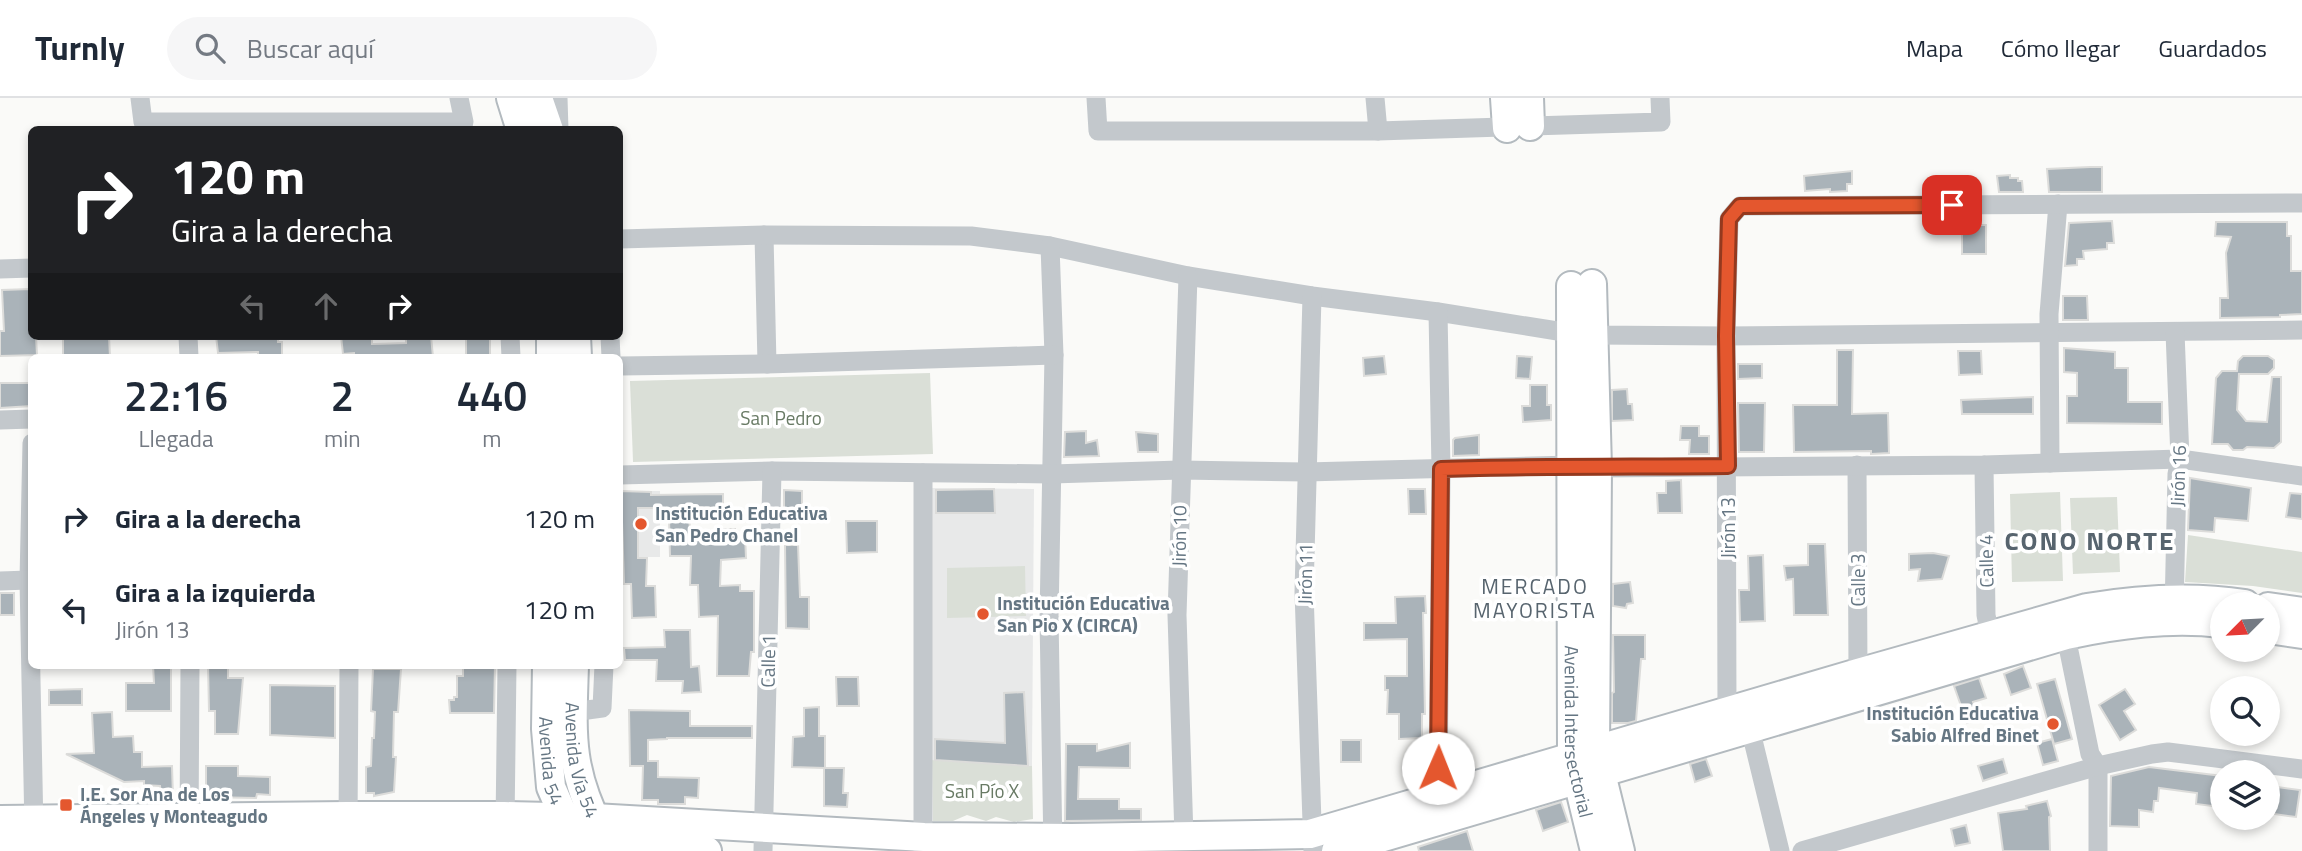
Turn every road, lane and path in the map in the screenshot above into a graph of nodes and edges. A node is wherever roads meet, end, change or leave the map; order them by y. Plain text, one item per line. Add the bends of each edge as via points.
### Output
1 (139, 98) edge
2 (459, 98) edge
3 (510, 98) edge
4 (538, 98) edge
5 (558, 98) edge
6 (1096, 98) edge
7 (1375, 98) edge
8 (1505, 98) edge
9 (1529, 98) edge
10 (1660, 98) edge
11 (520, 126) edge
12 (548, 126) edge
13 (559, 126) edge
14 (1519, 127) junction
15 (1378, 131) junction
16 (2302, 203) edge
17 (2058, 204) junction
18 (764, 235) junction
19 (623, 239) edge
20 (1050, 246) junction
21 (28, 268) edge
22 (0, 269) edge
23 (1188, 276) junction
24 (1581, 285) dead end
25 (1312, 296) junction
26 (1438, 312) junction
27 (2302, 331) edge
28 (2175, 332) junction
29 (1581, 334) junction
30 (2049, 334) junction
31 (1726, 336) junction
32 (1054, 355) junction
33 (767, 364) junction
34 (623, 366) edge
35 (28, 419) edge
36 (0, 420) edge
37 (2180, 459) junction
38 (2050, 463) junction
39 (1857, 464) junction
40 (1984, 465) junction
41 (1728, 466) junction
42 (1585, 467) junction
43 (1441, 469) junction
44 (1180, 470) junction
45 (772, 471) junction
46 (1307, 472) junction
47 (923, 473) junction
48 (1052, 474) junction
49 (623, 475) edge
50 (2302, 476) edge
51 (28, 580) edge
52 (0, 581) edge
53 (2210, 606) edge
54 (2174, 609) junction
55 (2280, 609) edge
56 (2302, 612) edge
57 (2210, 619) edge
58 (2064, 625) junction
59 (2280, 631) edge
60 (2302, 634) edge
61 (1992, 647) junction
62 (31, 669) edge
63 (190, 669) edge
64 (349, 669) edge
65 (507, 669) edge
66 (547, 669) edge
67 (574, 669) edge
68 (604, 669) edge
69 (1860, 684) junction
70 (573, 712) junction
71 (1727, 712) junction
72 (1750, 728) junction
73 (1586, 764) junction
74 (2098, 766) junction
75 (2302, 769) edge
76 (551, 787) junction
77 (1438, 796) junction
78 (594, 818) junction
79 (0, 820) edge
80 (348, 828) junction
81 (189, 829) junction
82 (34, 830) junction
83 (505, 836) edge
84 (763, 840) edge
85 (0, 841) edge
86 (588, 841) edge
87 (1312, 843) edge
88 (923, 844) edge
89 (1184, 844) edge
90 (1052, 845) edge
91 (707, 851) edge
92 (1336, 851) edge
93 (1595, 851) edge
94 (1620, 851) edge
95 (1780, 851) edge
96 (1802, 851) edge
97 (2098, 851) edge

1 - 2 street via 143,122 464,122
3 - 11 street
4 - 12 street
5 - 13 street
6 - 15 street via 1098,131
7 - 15 street
8 - 14 street
9 - 14 street
10 - 14 street via 1661,122
14 - 15 street
16 - 17 street
17 - 30 street
17 - 31 street, Jirón 13 via 1740,206 1729,219
18 - 19 street
18 - 20 street via 971,236
18 - 33 street
20 - 23 street
20 - 32 street
21 - 22 street
23 - 25 street
23 - 44 street, Jirón 10
24 - 29 street, Avenida Intersectorial
25 - 26 street
25 - 46 street, Jirón 11
26 - 29 street
26 - 43 street
27 - 28 street
28 - 30 street
28 - 37 street, Jirón 16
29 - 31 street
29 - 42 street, Avenida Intersectorial
30 - 31 street
30 - 38 street
31 - 41 street, Jirón 13
32 - 33 street
32 - 48 street
33 - 34 street
35 - 36 street
37 - 38 street
37 - 50 street
37 - 54 street, Jirón 16
38 - 40 street
39 - 40 street
39 - 41 street
39 - 69 street, Calle 3
40 - 61 street, Calle 4 via 1986,615
41 - 42 street
41 - 71 street, Jirón 13
42 - 43 street
42 - 73 street, Avenida Intersectorial
43 - 46 street
43 - 77 street
44 - 46 street
44 - 48 street
44 - 89 street, Jirón 10 via 1177,615
45 - 47 street
45 - 49 street
45 - 84 street, Calle 1
46 - 87 street, Jirón 11 via 1304,592
47 - 48 street
47 - 88 street
48 - 90 street
51 - 52 street
53 - 54 street
54 - 57 street
54 - 58 street via 2116,603
55 - 56 street
58 - 61 street
58 - 74 street via 2090,754
59 - 60 street
61 - 69 street
62 - 82 street
63 - 81 street
64 - 80 street
65 - 83 street
66 - 76 street, Avenida 54
67 - 70 street, Avenida Vía 54
68 - 70 street via 601,708
69 - 71 street
69 - 72 street
70 - 78 street, Avenida Vía 54 via 575,766
71 - 73 street
72 - 73 street
72 - 95 street
73 - 77 street
73 - 92 street
73 - 93 street, Avenida Intersectorial
73 - 94 street, Avenida Intersectorial
74 - 75 street via 2168,752
74 - 96 street
74 - 97 street
76 - 83 street
76 - 86 street, Avenida 54
77 - 87 street
78 - 84 street
78 - 86 street, Avenida Vía 54
79 - 82 street
80 - 81 street
80 - 83 street
81 - 82 street
82 - 85 street
83 - 86 street
84 - 88 street
86 - 91 street
87 - 89 street
88 - 90 street
89 - 90 street

